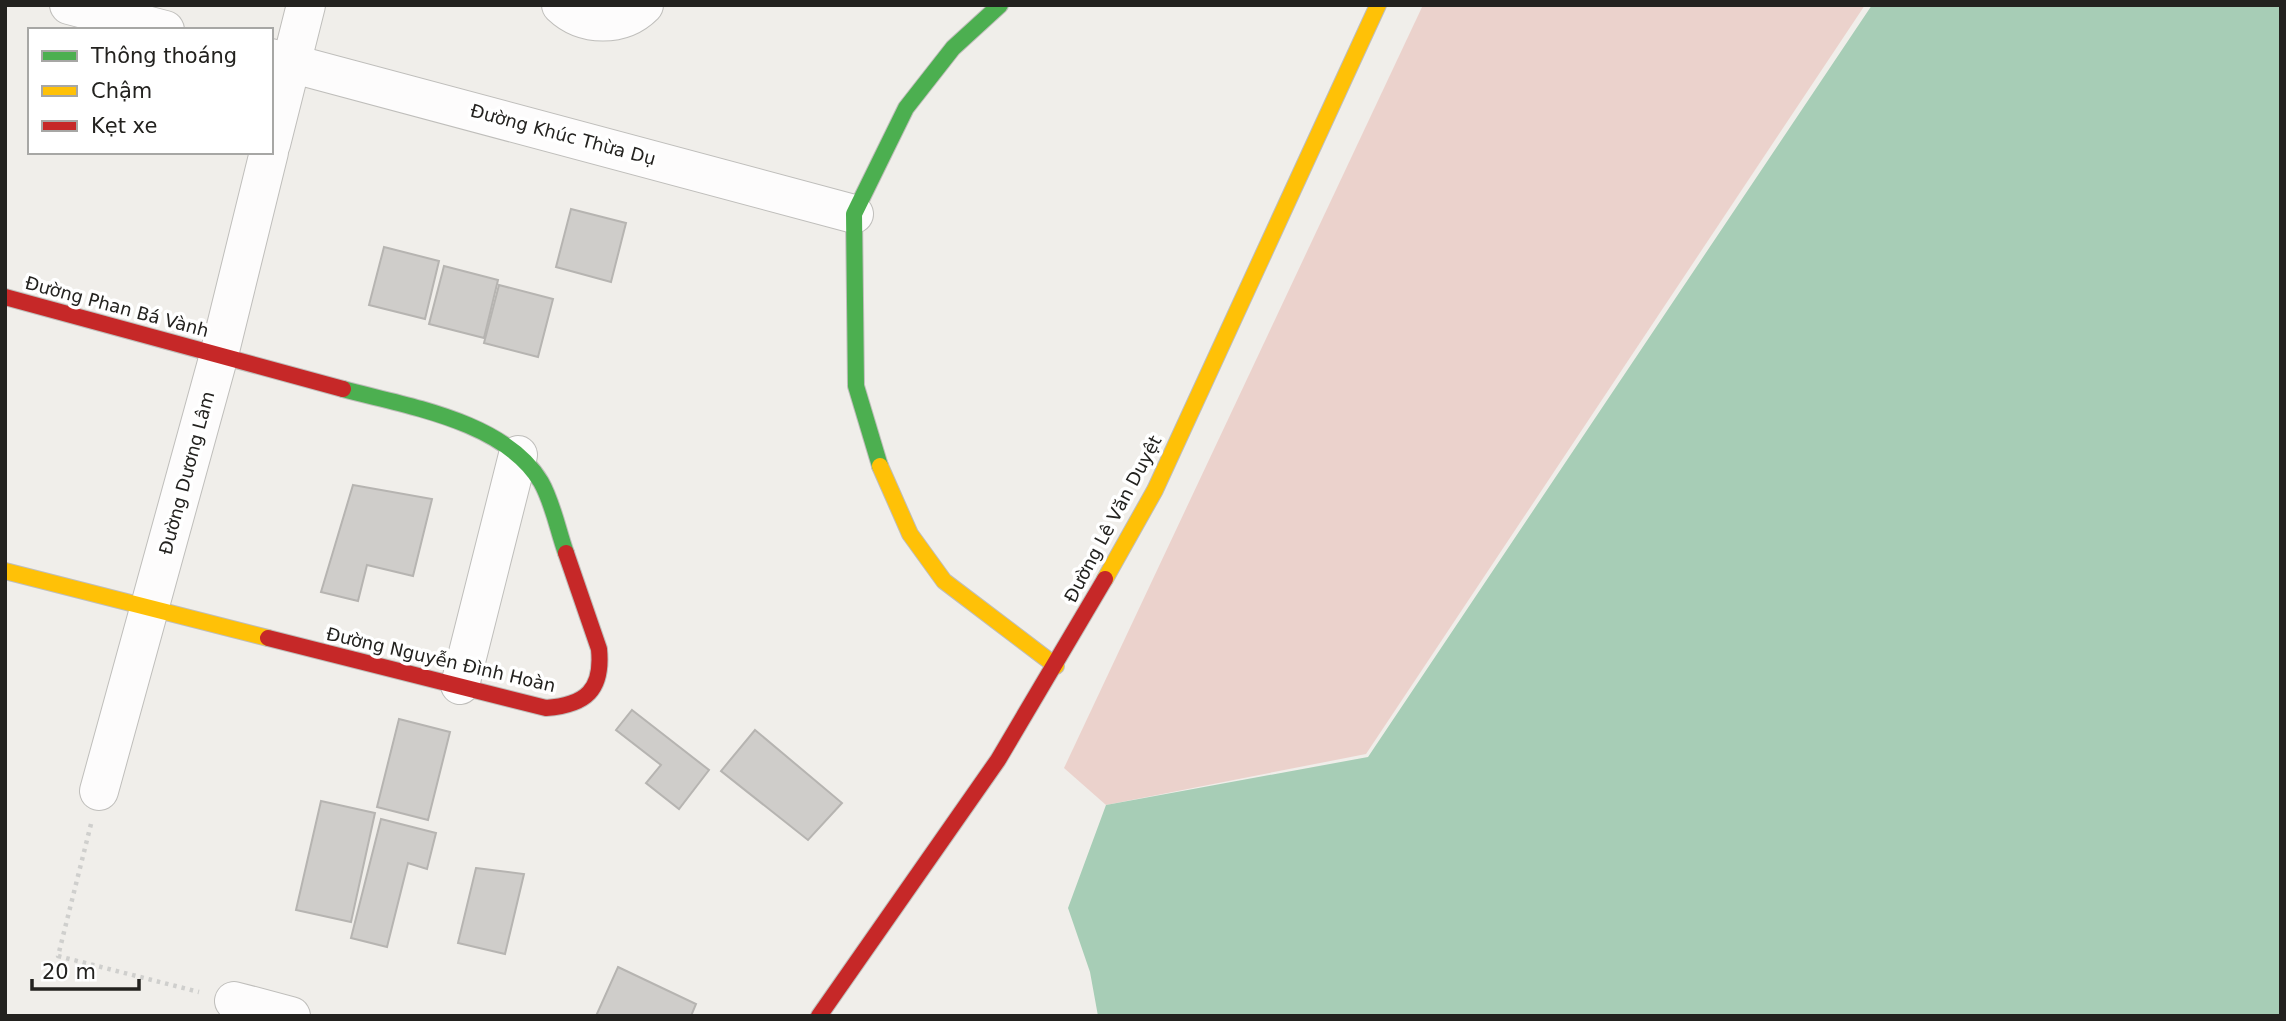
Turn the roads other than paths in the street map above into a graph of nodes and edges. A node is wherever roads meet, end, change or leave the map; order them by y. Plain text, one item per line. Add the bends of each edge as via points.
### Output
1 (69, 5) edge
2 (306, 5) edge
3 (561, 5) edge
4 (644, 5) edge
5 (1000, 5) edge
6 (1378, 5) edge
7 (157, 28) edge
8 (281, 60) edge
9 (273, 128) edge
10 (269, 154) edge
11 (854, 214) junction
12 (5, 297) edge
13 (219, 355) junction
14 (518, 455) junction
15 (5, 571) edge
16 (149, 608) junction
17 (1056, 666) junction
18 (460, 685) junction
19 (99, 791) road end
20 (234, 1001) road end
21 (291, 1016) edge
22 (819, 1016) edge

1 - 7 street
2 - 8 street
3 - 4 street via 599,23 623,18
5 - 11 street via 953,48 906,108
6 - 17 street, Đường Lê Văn Duyệt via 1154,490
8 - 9 street
8 - 11 street, Đường Khúc Thừa Dụ
10 - 13 street, Đường Dương Lâm
11 - 17 street via 856,386 883,477 910,534 944,581
12 - 13 street, Đường Phan Bá Vành
13 - 14 street, Đường Nguyễn Đình Hoàn via 451,418 502,442
13 - 16 street, Đường Dương Lâm
14 - 18 street
14 - 18 street, Đường Nguyễn Đình Hoàn via 542,484 603,669 595,687 566,708 546,708
15 - 16 street, Đường Nguyễn Đình Hoàn
16 - 18 street, Đường Nguyễn Đình Hoàn
16 - 19 street, Đường Dương Lâm
17 - 22 street, Đường Lê Văn Duyệt via 998,760
20 - 21 street

